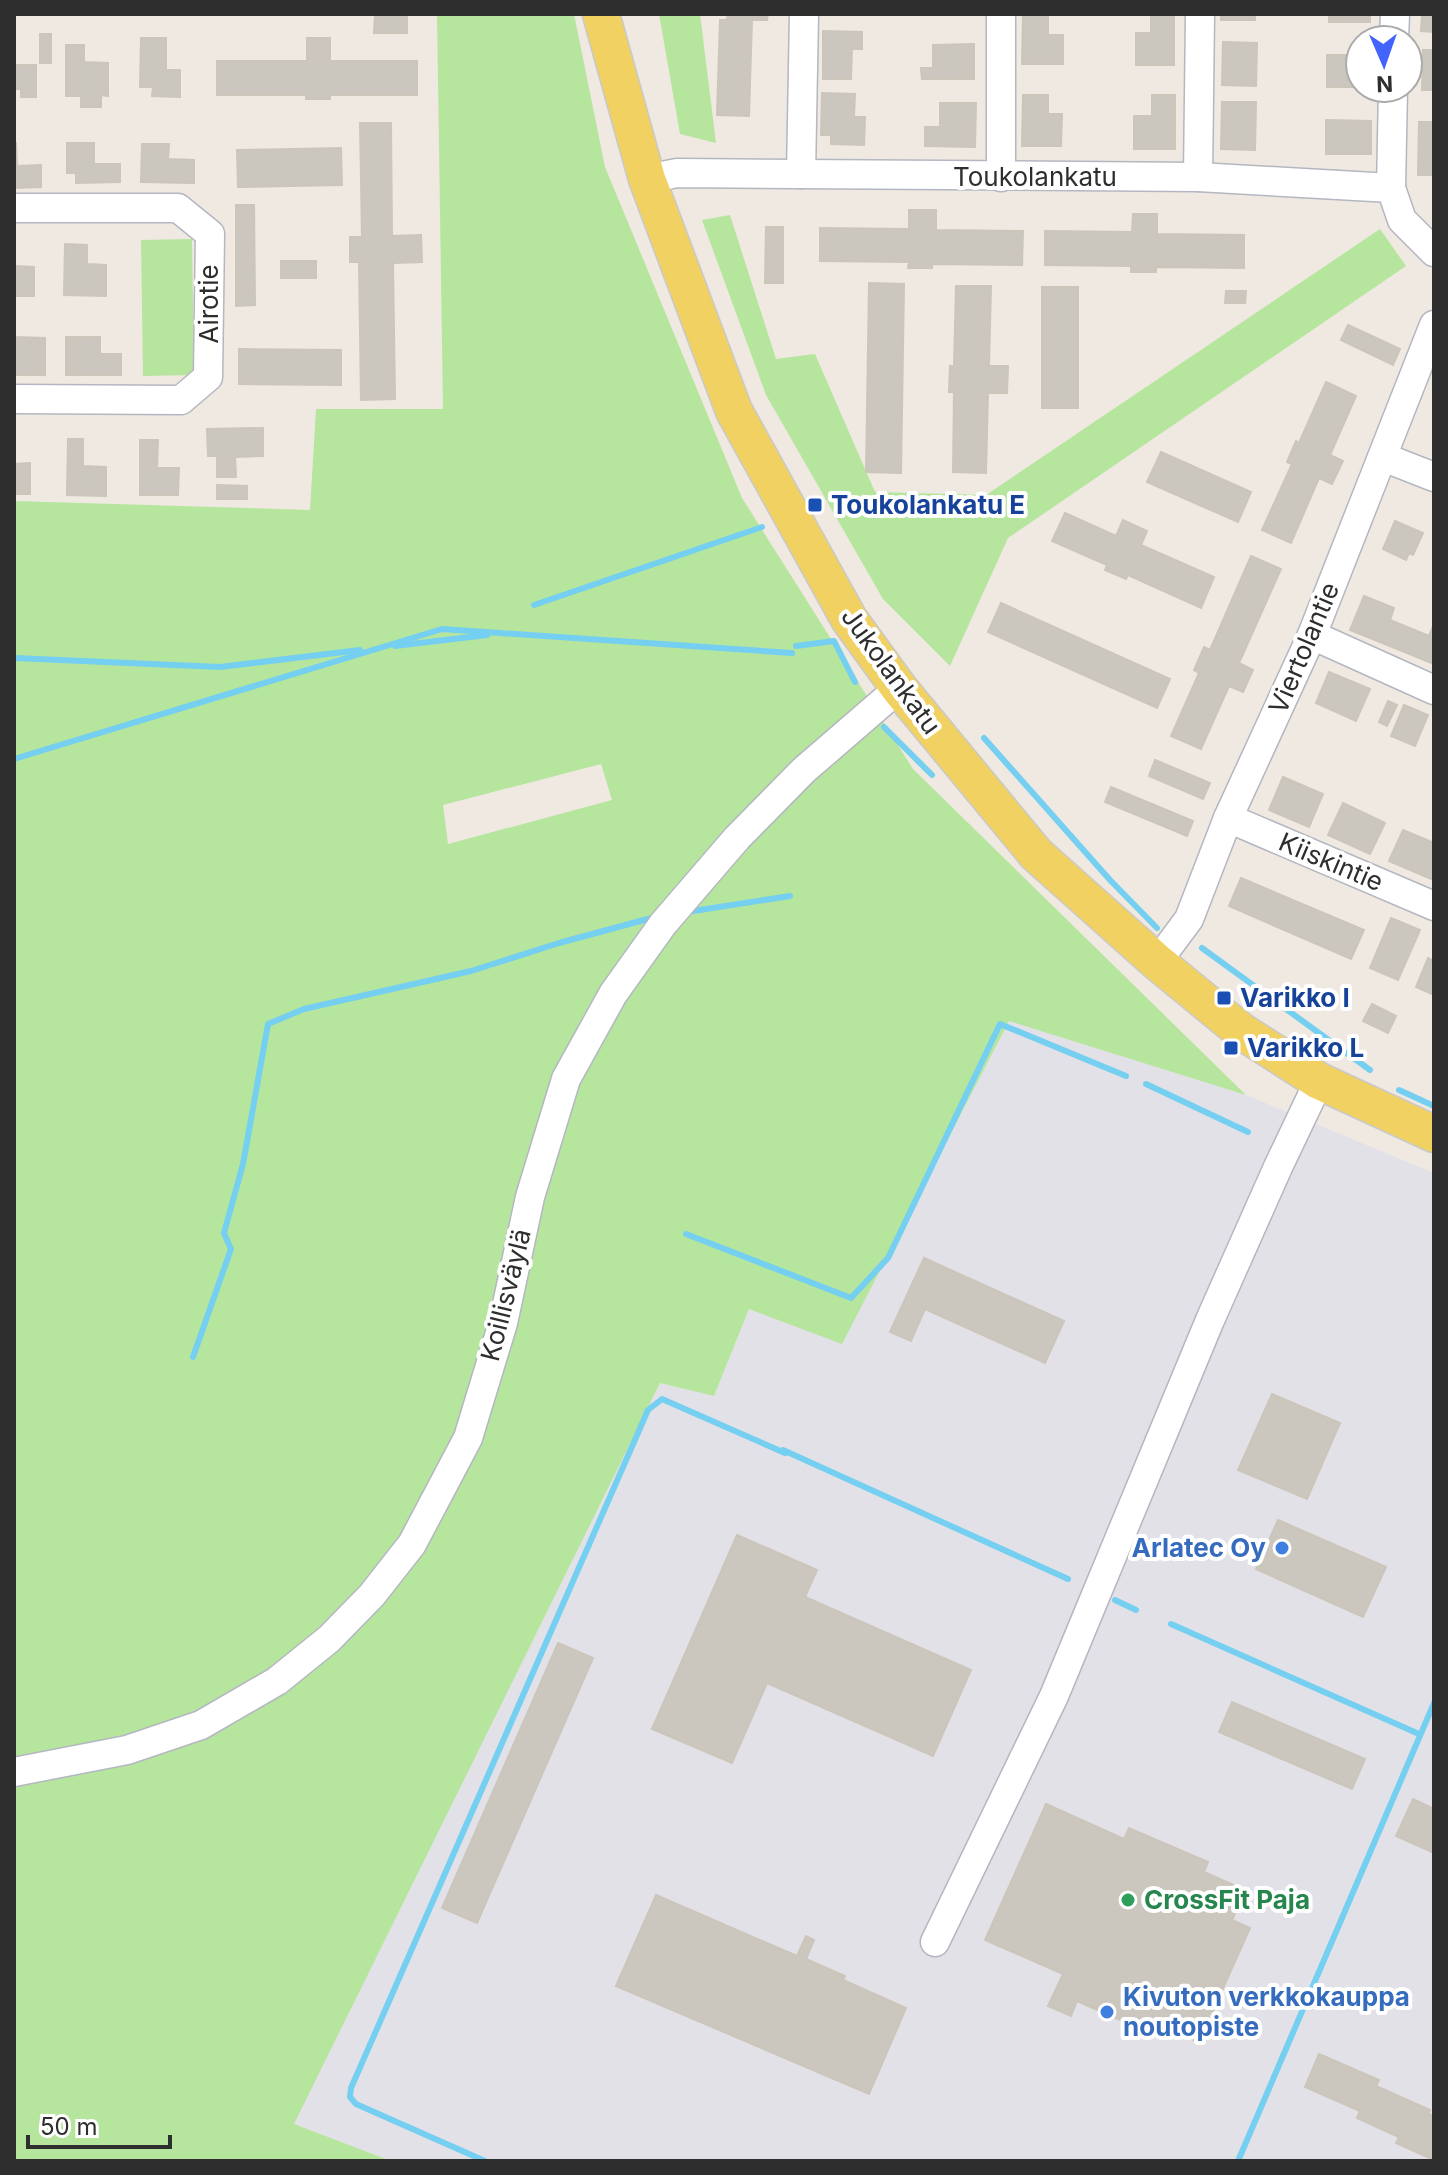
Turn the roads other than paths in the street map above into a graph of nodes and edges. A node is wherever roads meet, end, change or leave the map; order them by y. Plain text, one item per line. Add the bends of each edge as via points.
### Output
1 (601, 14) edge
2 (804, 14) edge
3 (1001, 14) edge
4 (1200, 14) edge
5 (1393, 104) edge
6 (801, 174) junction
7 (1001, 177) junction
8 (1198, 177) junction
9 (647, 179) junction
10 (1391, 188) junction
11 (14, 208) edge
12 (1434, 252) edge
13 (1434, 325) edge
14 (14, 399) edge
15 (1383, 457) junction
16 (1434, 477) edge
17 (1312, 635) junction
18 (899, 688) junction
19 (1434, 690) edge
20 (1228, 818) junction
21 (1434, 906) edge
22 (1157, 962) junction
23 (1319, 1081) junction
24 (1434, 1134) edge
25 (14, 1772) edge
26 (935, 1942) dead end

1 - 9 main road, Jukolankatu
2 - 6 street
3 - 7 street
4 - 8 street
5 - 10 street
6 - 7 street, Toukolankatu
6 - 9 street, Toukolankatu via 677,173
7 - 8 street, Toukolankatu
8 - 10 street, Toukolankatu
9 - 18 main road, Jukolankatu via 734,411 849,619
10 - 12 street via 1402,220
11 - 14 street, Airotie via 178,208 210,234 208,377 199,385 181,400
13 - 15 street, Viertolantie
15 - 16 street
15 - 17 street, Viertolantie
17 - 19 street
17 - 20 street, Viertolantie
18 - 22 main road, Jukolankatu via 1036,854
18 - 25 street, Koillisväylä via 804,770 737,838 663,924 613,994 566,1079 468,1438 412,1544 372,1595 277,1681 201,1725 127,1750
20 - 21 street, Kiiskintie
20 - 22 street, Viertolantie via 1189,919
22 - 23 main road, Jukolankatu via 1241,1031
23 - 24 main road, Jukolankatu
23 - 26 street via 1210,1320 1054,1696

